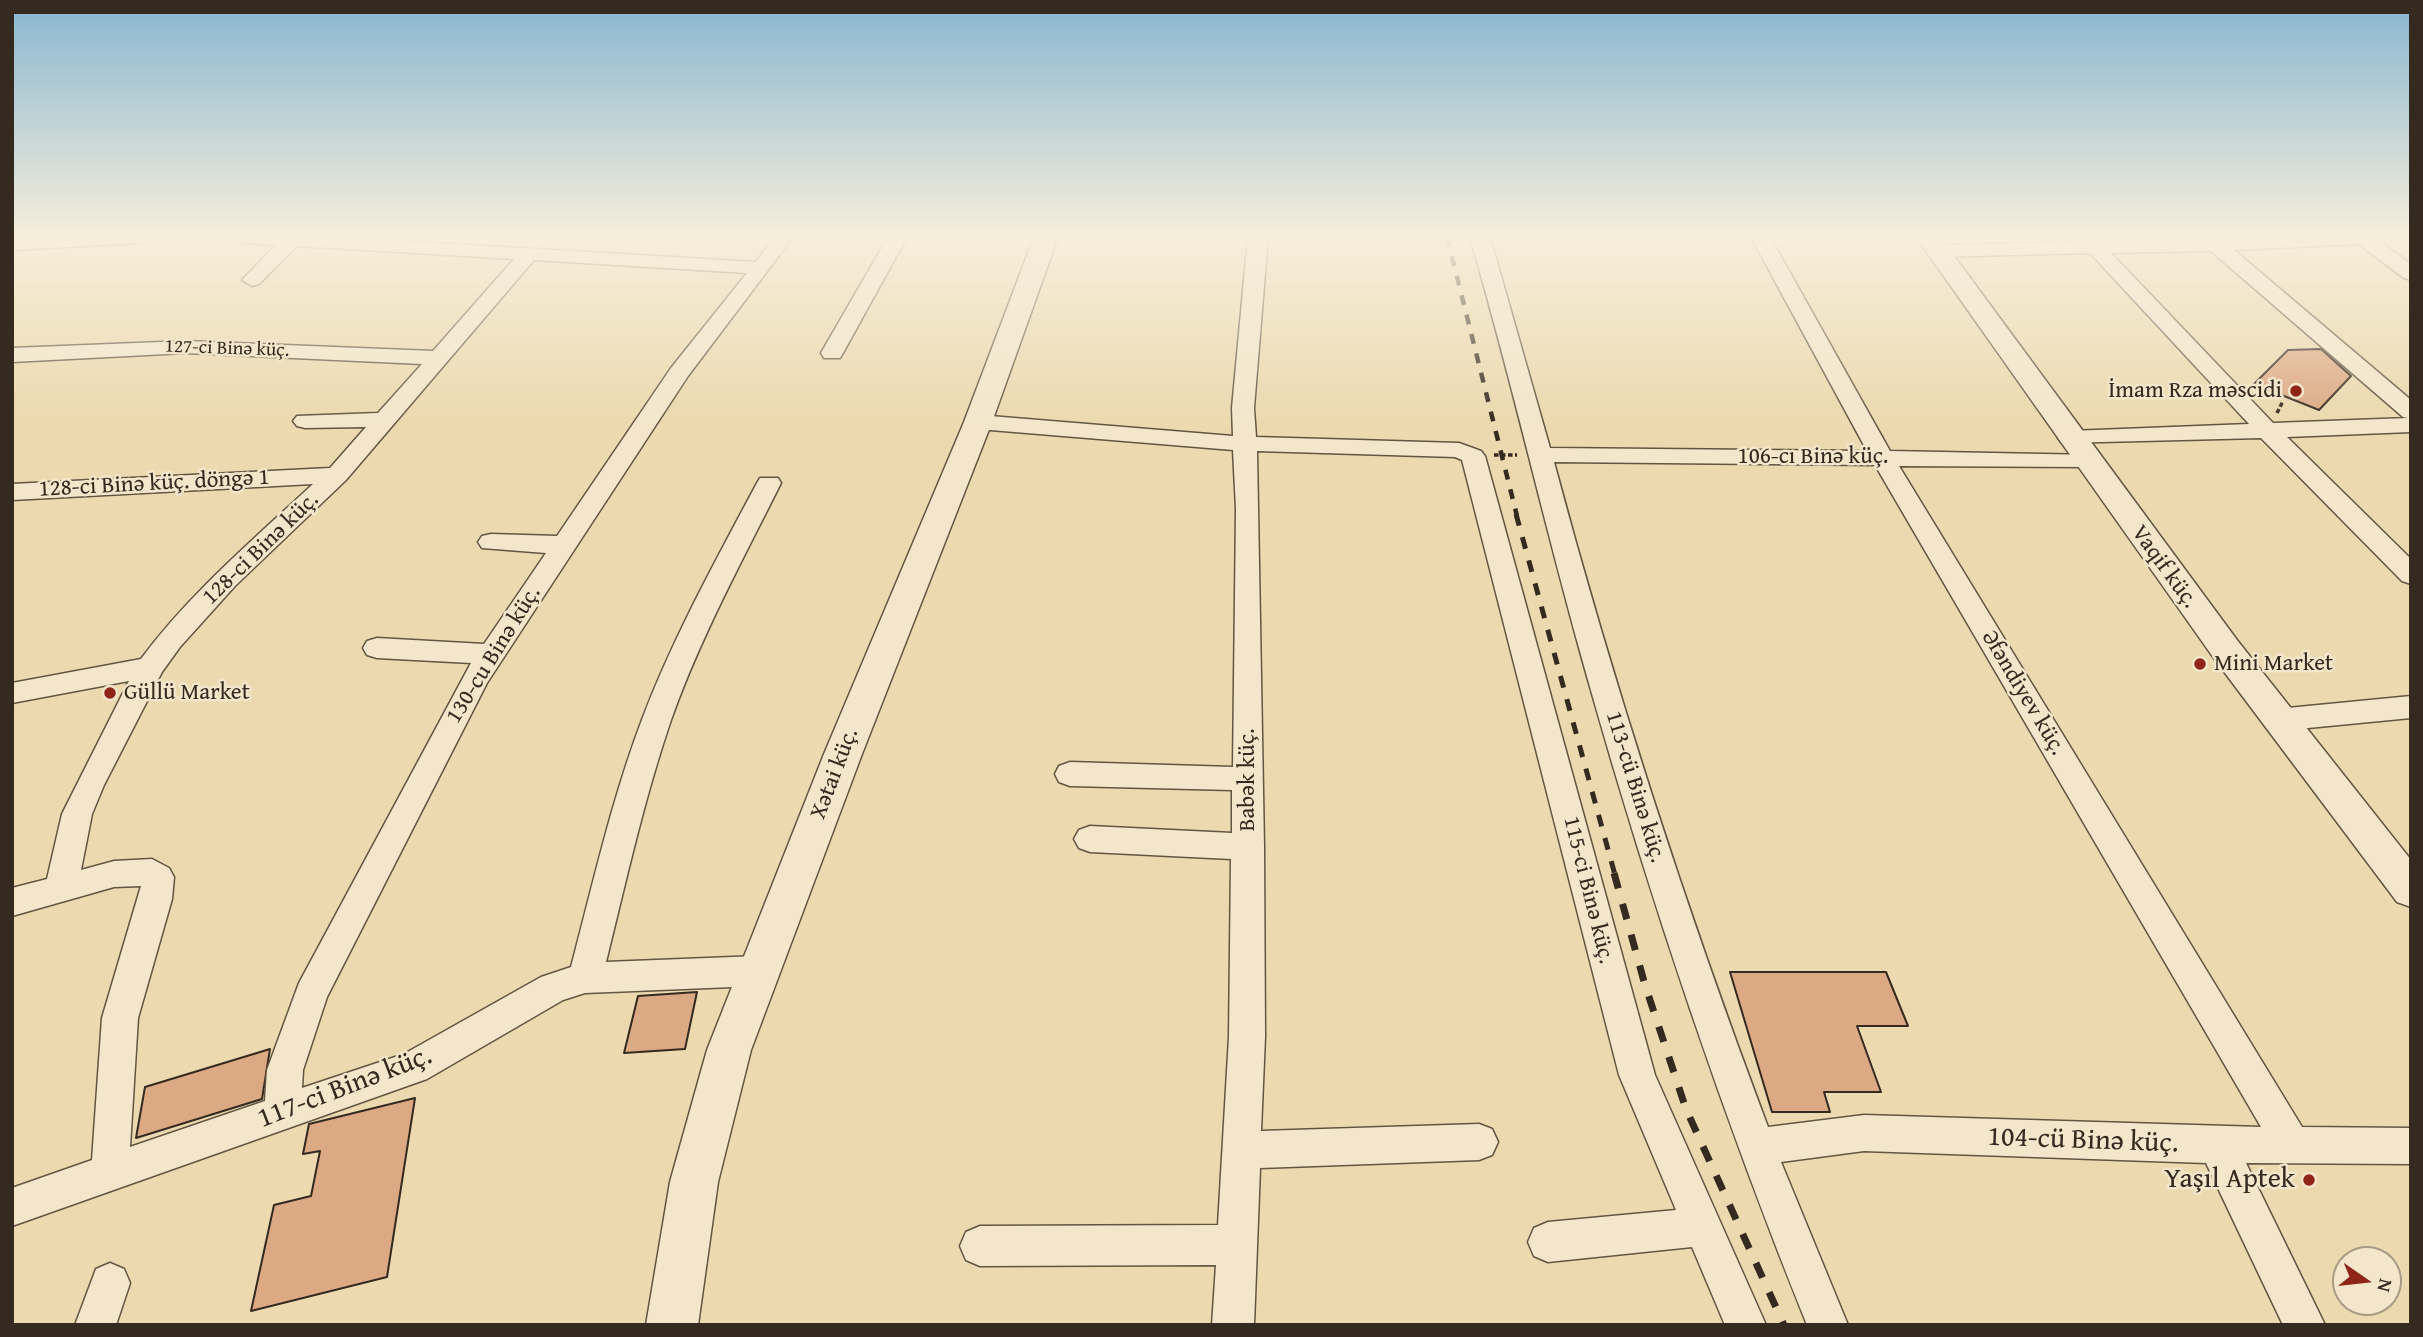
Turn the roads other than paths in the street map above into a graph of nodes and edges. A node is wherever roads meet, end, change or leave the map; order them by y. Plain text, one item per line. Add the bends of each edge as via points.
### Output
1 (491, 299) edge
2 (737, 299) edge
3 (862, 299) edge
4 (1023, 299) edge
5 (1253, 299) edge
6 (1497, 299) edge
7 (1795, 299) edge
8 (1972, 299) edge
9 (2144, 299) edge
10 (2280, 299) edge
11 (832, 353) dead end
12 (12, 355) edge
13 (442, 358) junction
14 (2411, 412) edge
15 (388, 420) junction
16 (305, 421) dead end
17 (978, 422) junction
18 (2411, 425) edge
19 (2267, 430) junction
20 (1242, 444) junction
21 (2078, 449) junction
22 (1540, 455) junction
23 (1882, 457) junction
24 (337, 475) junction
25 (769, 482) dead end
26 (21, 491) edge
27 (12, 511) edge
28 (491, 542) dead end
29 (565, 545) junction
30 (2411, 575) edge
31 (377, 648) dead end
32 (492, 654) junction
33 (150, 667) junction
34 (12, 693) edge
35 (2411, 707) edge
36 (2277, 720) junction
37 (1070, 774) dead end
38 (1247, 779) junction
39 (1090, 839) dead end
40 (1248, 847) junction
41 (61, 887) junction
42 (2411, 890) edge
43 (12, 902) edge
44 (758, 971) junction
45 (585, 978) junction
46 (283, 1112) junction
47 (1479, 1142) dead end
48 (2217, 1145) junction
49 (2292, 1145) junction
50 (2411, 1146) edge
51 (1757, 1147) junction
52 (1244, 1150) junction
53 (110, 1171) junction
54 (12, 1207) edge
55 (1701, 1227) junction
56 (1548, 1242) dead end
57 (1237, 1245) junction
58 (980, 1246) dead end
59 (110, 1283) dead end
60 (95, 1325) edge
61 (671, 1325) edge
62 (1233, 1325) edge
63 (1746, 1325) edge
64 (1828, 1325) edge
65 (2305, 1325) edge

1 - 13 street, 128-ci Binə küç.
2 - 29 street, 130-cu Binə küç. via 679,373
3 - 11 street
4 - 17 street, Xətai küç.
5 - 20 street, Babək küç.
6 - 22 street, 113-cü Binə küç.
7 - 23 street, Əfəndiyev küç.
8 - 21 street, Vaqif küç.
9 - 19 street
10 - 14 street
12 - 13 street, 127-ci Binə küç. via 186,346
13 - 15 street, 128-ci Binə küç.
15 - 16 street
15 - 24 street, 128-ci Binə küç.
17 - 20 street
17 - 44 street, Xətai küç.
18 - 19 street, 106-cı Binə küç.
19 - 21 street, 106-cı Binə küç.
19 - 30 street
20 - 38 street, Babək küç. via 1248,509
20 - 55 street, 115-ci Binə küç. via 1466,453 1637,1075
21 - 23 street, 106-cı Binə küç.
21 - 36 street, Vaqif küç.
22 - 23 street, 106-cı Binə küç.
22 - 51 street, 113-cü Binə küç. via 1674,914
23 - 49 street, Əfəndiyev küç.
24 - 26 street, 128-ci Binə küç. döngə 1
24 - 33 street, 128-ci Binə küç. via 202,604
25 - 45 street via 670,684 636,786
26 - 27 street
28 - 29 street
29 - 32 street, 130-cu Binə küç.
31 - 32 street
32 - 46 street, 130-cu Binə küç. via 450,722 397,834 311,994 285,1070
33 - 34 street
33 - 41 street, 128-ci Binə küç. via 77,814
35 - 36 street
36 - 42 street, Vaqif küç.
37 - 38 street
38 - 40 street, Babək küç.
39 - 40 street
40 - 52 street, Babək küç.
41 - 43 street
41 - 53 street via 136,871 158,877 156,899 120,1018
44 - 45 street, 117-ci Binə küç.
44 - 61 street, Xətai küç. via 712,1109 694,1182
45 - 46 street, 117-ci Binə küç. via 553,988 414,1067
46 - 53 street, 117-ci Binə küç.
47 - 52 street
48 - 49 street, 104-cü Binə küç.
48 - 51 street, 104-cü Binə küç. via 1864,1133
48 - 65 street
49 - 50 street, 104-cü Binə küç.
51 - 64 street, 113-cü Binə küç.
52 - 57 street, Babək küç.
53 - 54 street, 117-ci Binə küç.
55 - 56 street
55 - 63 street, 115-ci Binə küç.
57 - 58 street
57 - 62 street, Babək küç.
59 - 60 street

